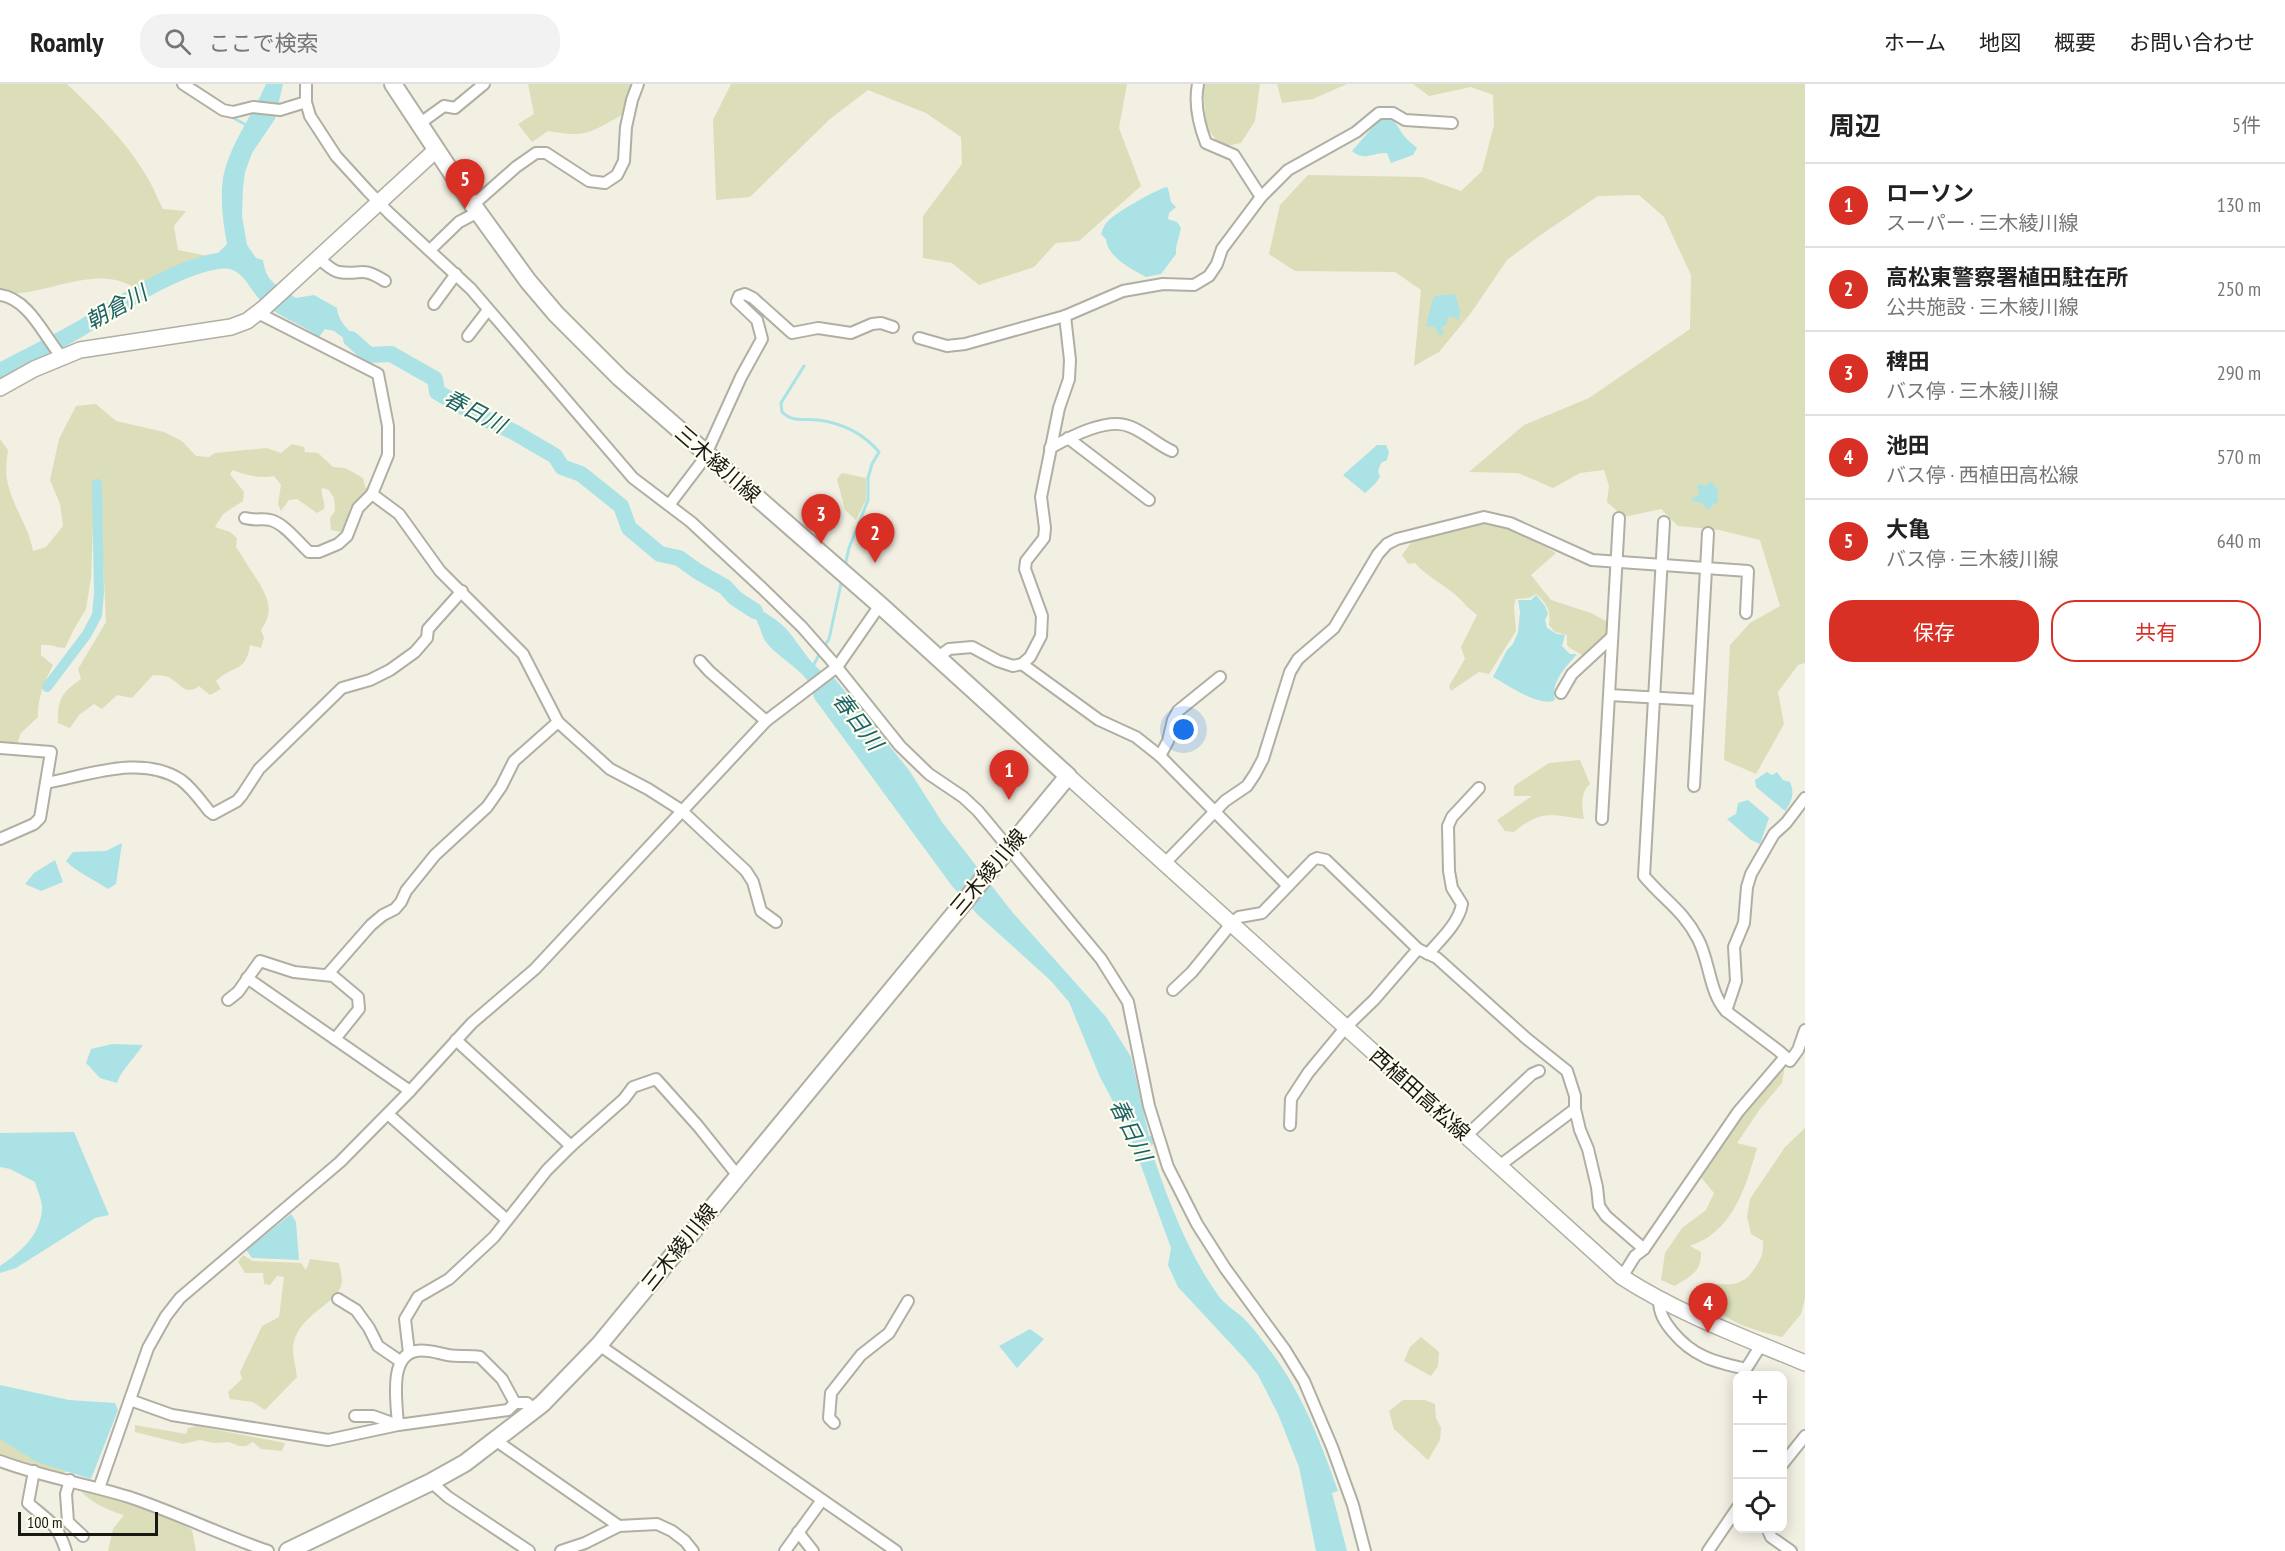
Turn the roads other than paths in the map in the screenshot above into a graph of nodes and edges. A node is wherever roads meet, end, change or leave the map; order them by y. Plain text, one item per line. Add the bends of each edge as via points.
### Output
1 (183, 84) edge
2 (306, 84) edge
3 (393, 84) edge
4 (484, 84) edge
5 (638, 84) edge
6 (1198, 84) edge
7 (306, 102) junction
8 (1452, 123) dead end
9 (419, 124) junction
10 (436, 150) junction
11 (1261, 197) junction
12 (380, 204) junction
13 (475, 208) junction
14 (430, 249) junction
15 (319, 260) junction
16 (456, 274) junction
17 (385, 280) dead end
18 (0, 295) edge
19 (434, 304) dead end
20 (488, 310) junction
21 (261, 311) junction
22 (1065, 316) junction
23 (893, 327) dead end
24 (468, 336) dead end
25 (919, 338) dead end
26 (59, 354) junction
27 (0, 388) edge
28 (1068, 438) junction
29 (1050, 448) junction
30 (1172, 452) dead end
31 (706, 454) junction
32 (372, 494) junction
33 (1149, 500) dead end
34 (669, 505) junction
35 (245, 518) dead end
36 (1619, 519) dead end
37 (1664, 522) dead end
38 (1708, 533) dead end
39 (1616, 562) junction
40 (1661, 565) junction
41 (1706, 568) junction
42 (462, 591) junction
43 (879, 605) junction
44 (1746, 613) dead end
45 (1612, 637) junction
46 (938, 658) junction
47 (700, 661) dead end
48 (1022, 664) junction
49 (835, 669) junction
50 (1220, 677) dead end
51 (1561, 693) dead end
52 (1609, 695) junction
53 (1653, 698) junction
54 (1698, 700) junction
55 (766, 721) junction
56 (558, 722) junction
57 (0, 748) edge
58 (1160, 756) junction
59 (1068, 776) junction
60 (46, 783) junction
61 (1694, 786) dead end
62 (1479, 788) dead end
63 (1805, 798) edge
64 (681, 810) junction
65 (1216, 811) junction
66 (1602, 819) dead end
67 (0, 839) edge
68 (1008, 848) junction
69 (1165, 863) junction
70 (1288, 886) junction
71 (776, 922) dead end
72 (1232, 924) junction
73 (1423, 952) junction
74 (328, 974) junction
75 (247, 978) junction
76 (1173, 990) dead end
77 (228, 999) dead end
78 (1726, 1011) junction
79 (1346, 1027) junction
80 (1805, 1030) edge
81 (336, 1039) junction
82 (456, 1040) junction
83 (1785, 1057) junction
84 (1539, 1071) dead end
85 (411, 1091) junction
86 (1575, 1109) junction
87 (388, 1114) junction
88 (1290, 1125) dead end
89 (1466, 1136) junction
90 (571, 1146) junction
91 (1499, 1166) junction
92 (738, 1176) junction
93 (507, 1220) junction
94 (1644, 1249) junction
95 (1622, 1277) junction
96 (338, 1299) dead end
97 (1659, 1300) junction
98 (908, 1301) dead end
99 (599, 1345) junction
100 (1761, 1345) junction
101 (409, 1353) junction
102 (400, 1361) junction
103 (1805, 1363) edge
104 (130, 1400) junction
105 (515, 1403) junction
106 (535, 1410) junction
107 (355, 1416) dead end
108 (834, 1424) dead end
109 (398, 1425) junction
110 (1805, 1436) edge
111 (495, 1440) junction
112 (1787, 1459) edge
113 (0, 1461) edge
114 (34, 1471) junction
115 (70, 1480) junction
116 (431, 1482) junction
117 (99, 1488) junction
118 (822, 1500) junction
119 (1733, 1513) edge
120 (619, 1526) junction
121 (798, 1533) junction
122 (1769, 1533) edge
123 (83, 1536) dead end
124 (66, 1551) edge
125 (268, 1551) edge
126 (288, 1551) edge
127 (529, 1551) edge
128 (561, 1551) edge
129 (693, 1551) edge
130 (785, 1551) edge
131 (813, 1551) edge
132 (896, 1551) edge
133 (1365, 1551) edge
134 (1708, 1551) edge
135 (1791, 1551) edge

1 - 7 street via 223,110 233,112 253,107 280,110
2 - 7 street
3 - 9 main road, 三木綾川線
4 - 9 street via 455,108 444,106
5 - 13 street via 626,127 624,161 617,176 604,183 589,181 546,153 536,153
6 - 11 street via 1197,104 1206,143 1234,155
7 - 12 street via 310,116 336,156
8 - 11 street via 1405,120 1393,113 1379,113 1356,132 1288,170
9 - 10 main road, 三木綾川線
10 - 12 main road
10 - 13 main road, 三木綾川線
11 - 22 street via 1222,249 1209,276 1194,285 1162,284 1123,291
12 - 14 street
12 - 15 main road
13 - 14 street
13 - 31 main road, 三木綾川線 via 556,314 620,378
14 - 16 street
15 - 17 street via 337,272 364,271
15 - 21 main road
16 - 19 street
16 - 20 street
18 - 26 street via 11,296 21,304
20 - 24 street
20 - 34 street via 619,463
21 - 26 main road via 231,327
21 - 32 street via 378,374 388,426 388,455
22 - 25 street via 964,344 948,346
22 - 29 street via 1069,379
23 - 31 street via 881,323 850,333 829,328 792,333 753,298 739,296 737,301 757,320 762,339
26 - 27 main road
28 - 29 street
28 - 30 street via 1118,424 1131,426
28 - 33 street
29 - 48 street via 1041,497 1044,538 1024,569 1042,616 1041,636
31 - 34 street
31 - 43 main road, 三木綾川線
32 - 35 street via 358,508 347,536 319,552 309,552 269,519
32 - 42 street via 399,514 440,571
34 - 49 street via 719,546 802,627
36 - 39 street
37 - 40 street
38 - 41 street
39 - 40 street
39 - 45 street
39 - 65 street via 1592,560 1510,523 1484,517 1387,544 1334,628 1298,659 1255,774 1247,786
40 - 41 street
40 - 53 street
41 - 44 street via 1748,571
41 - 54 street
42 - 56 street via 523,654
42 - 60 street via 428,629 427,638 415,652 370,680 342,688 259,769 237,801 213,814 183,781 156,768 133,766
43 - 46 main road, 三木綾川線
43 - 49 street
45 - 51 street via 1572,675
45 - 52 street
46 - 48 street via 949,649 972,647 998,661 1013,666
46 - 59 main road, 三木綾川線
47 - 55 street
48 - 58 street via 1099,720 1136,737
49 - 55 street
49 - 68 street via 900,746 978,811
50 - 58 street via 1178,711
52 - 53 street
52 - 66 street
53 - 54 street
53 - 78 street via 1644,876 1688,919 1700,942 1719,1003
54 - 61 street
55 - 64 street
56 - 64 street via 610,769
56 - 74 street via 514,761 487,807 435,855 395,909 370,925
57 - 60 street via 51,752
58 - 65 street
59 - 68 main road, 三木綾川線
59 - 69 main road, 西植田高松線
60 - 67 street via 40,818
62 - 73 street via 1448,826 1449,871 1461,910 1452,925
63 - 78 street via 1774,834 1751,874 1744,923 1734,947 1736,981
64 - 71 street via 746,871 760,911
64 - 82 street via 535,969
65 - 69 street
65 - 70 street
68 - 92 main road, 三木綾川線
68 - 133 street via 1101,960 1128,1002 1149,1106 1168,1167 1197,1224 1304,1381 1353,1505
69 - 72 main road, 西植田高松線
70 - 72 street via 1262,913 1239,917
70 - 73 street via 1313,860 1326,860
72 - 76 street
72 - 79 main road, 西植田高松線
73 - 79 street
73 - 86 street via 1437,958 1567,1071
74 - 75 street via 294,972 260,961
74 - 81 street via 358,997 360,1004
75 - 77 street
75 - 81 street
78 - 83 street
79 - 88 street via 1291,1100
79 - 89 main road, 西植田高松線
80 - 83 street via 1790,1061
81 - 85 street
82 - 85 street
82 - 90 street
83 - 94 street via 1738,1112
84 - 89 street
85 - 87 street
86 - 91 street
86 - 94 street via 1588,1149 1599,1206
87 - 93 street
87 - 104 street via 340,1162 180,1298 148,1348
89 - 91 main road, 西植田高松線
90 - 92 street via 633,1087 656,1079
90 - 93 street
91 - 95 main road, 西植田高松線
92 - 99 main road, 三木綾川線
93 - 101 street via 449,1279 418,1297 405,1319
94 - 95 street
95 - 97 main road, 西植田高松線
96 - 102 street via 356,1310 378,1346
97 - 100 main road, 西植田高松線
97 - 100 street via 1659,1312 1666,1324 1692,1352 1705,1358 1746,1369
98 - 108 street via 889,1333 861,1355 831,1393 830,1418
99 - 106 main road, 三木綾川線
99 - 118 street
100 - 103 main road, 西植田高松線
101 - 102 street
101 - 105 street via 430,1351 480,1358 502,1379
102 - 109 street via 396,1381
104 - 109 street via 172,1415 328,1440
104 - 117 street
105 - 106 street via 527,1403
105 - 109 street via 508,1410
106 - 111 main road, 三木綾川線
107 - 109 street via 373,1416
110 - 112 street
111 - 116 main road, 三木綾川線
111 - 120 street
113 - 114 street
114 - 115 street
114 - 124 street via 28,1503 53,1522
115 - 117 street
115 - 123 street via 66,1494 68,1522
116 - 126 main road, 三木綾川線
116 - 127 street
117 - 125 street via 162,1508
118 - 121 street
118 - 132 street
119 - 134 street
120 - 128 street
120 - 129 street via 657,1524
121 - 130 street
121 - 131 street
122 - 135 street

